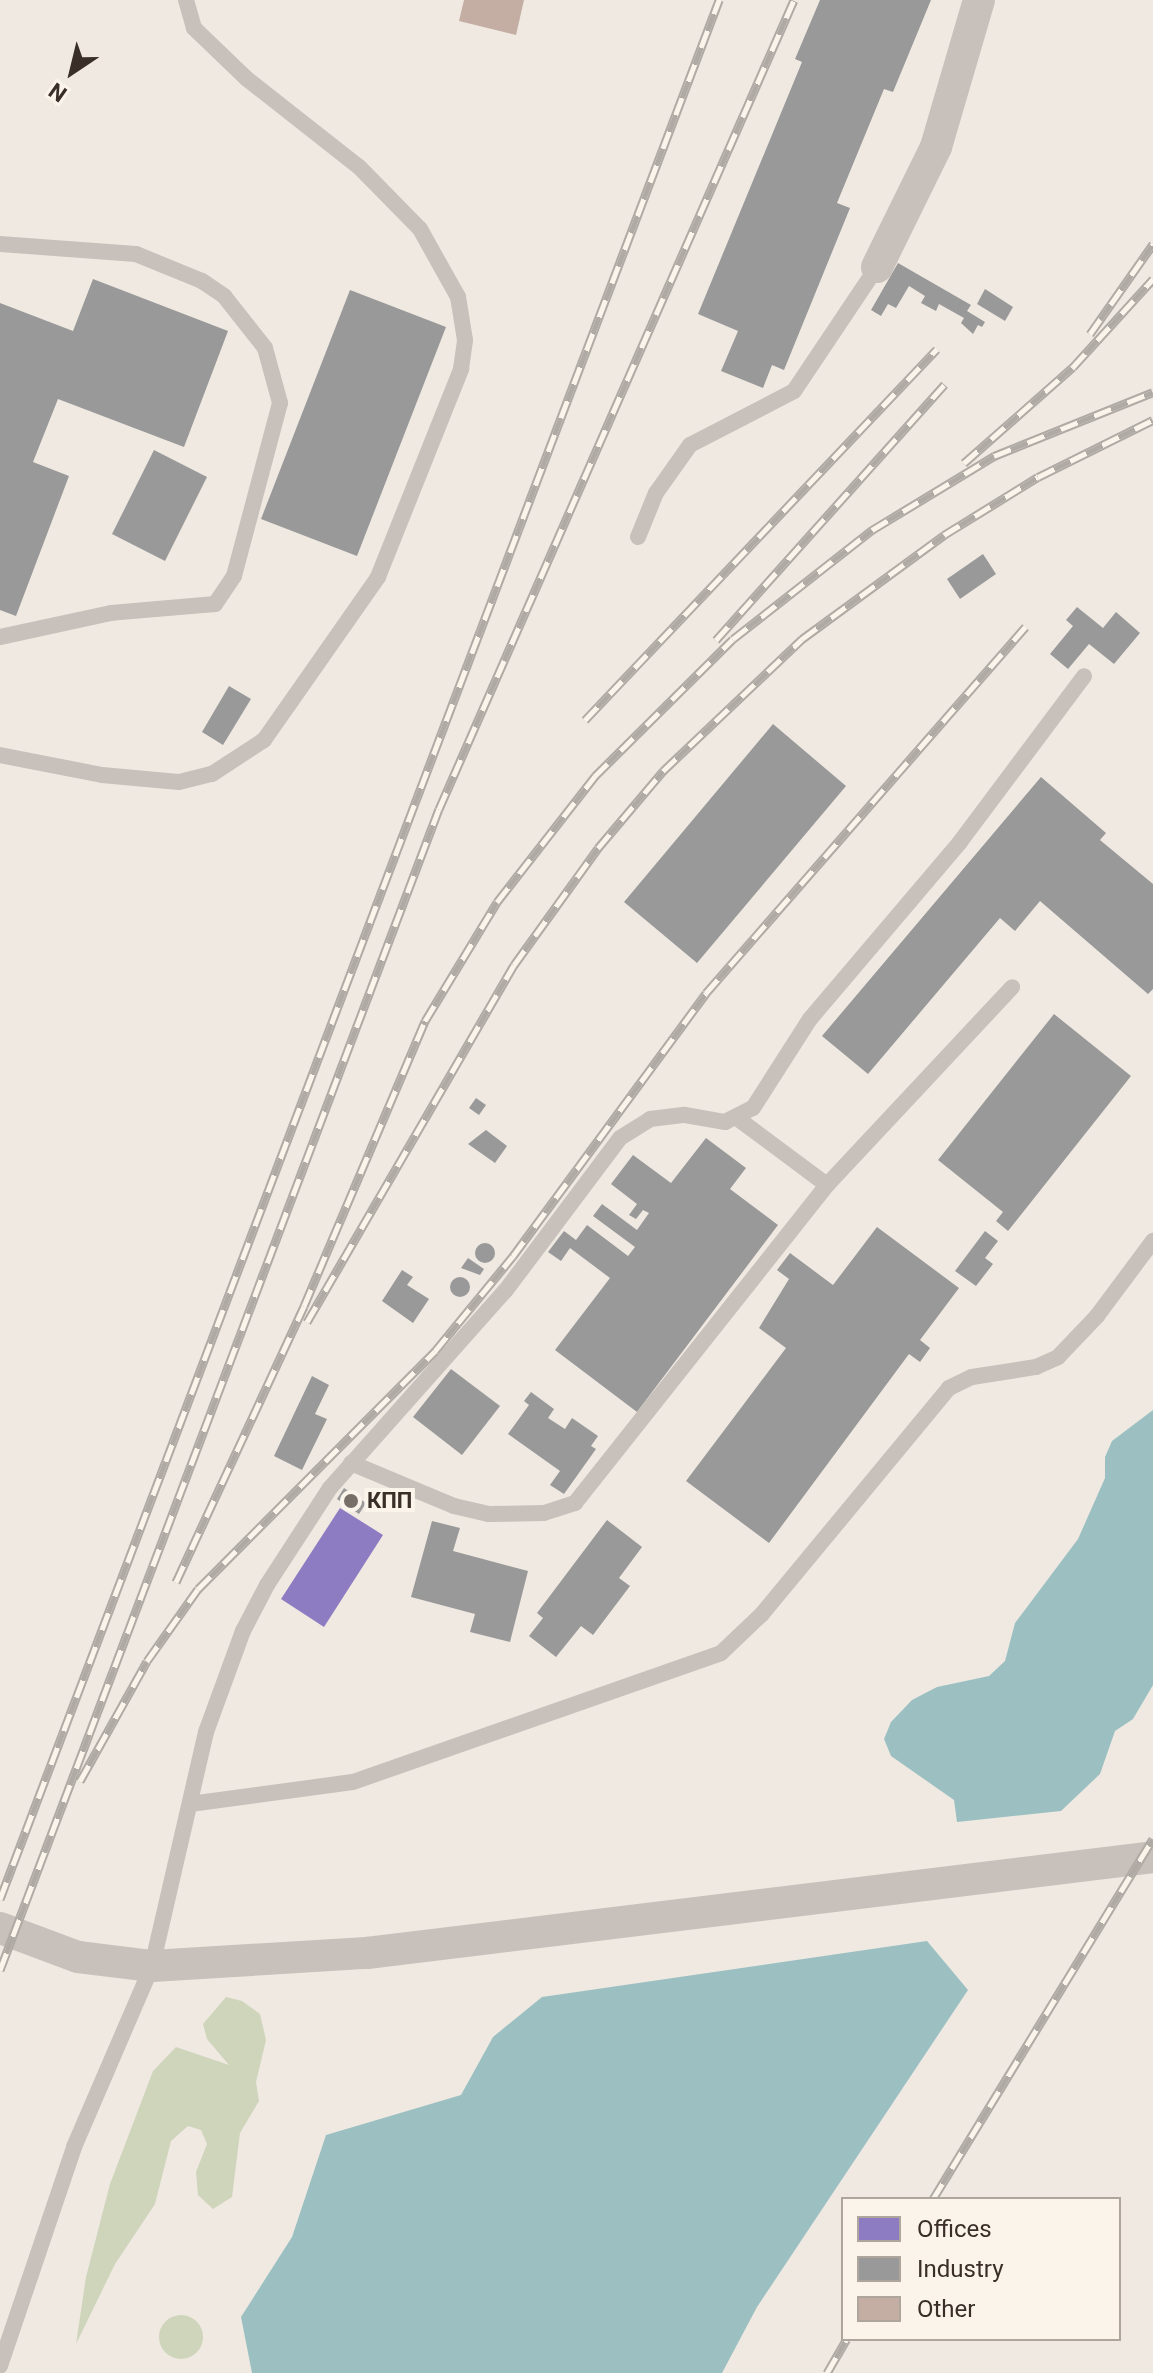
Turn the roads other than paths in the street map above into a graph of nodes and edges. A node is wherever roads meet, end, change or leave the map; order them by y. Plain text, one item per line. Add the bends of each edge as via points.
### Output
1 (186, 0) edge
2 (979, 0) edge
3 (0, 244) edge
4 (877, 267) joint
5 (638, 537) dead end
6 (0, 637) edge
7 (1084, 676) dead end
8 (0, 755) edge
9 (1012, 987) dead end
10 (737, 1118) junction
11 (827, 1185) junction
12 (1153, 1241) edge
13 (351, 1463) junction
14 (190, 1804) junction
15 (1153, 1857) edge
16 (0, 1928) edge
17 (152, 1966) junction
18 (0, 2366) edge

1 - 8 lane via 194,28 247,79 359,167 420,229 458,297 465,340 461,369 378,577 264,740 212,774 179,782 102,775
2 - 4 street via 936,147
3 - 6 lane via 136,254 202,281 224,296 265,348 280,403 234,576 215,604 111,613
4 - 5 lane via 823,354 779,402 720,426 690,445 656,493
7 - 10 lane via 960,842 810,1019 753,1108
9 - 11 lane
10 - 11 lane
10 - 13 lane via 710,1122 667,1116 636,1125 620,1138 498,1299
11 - 13 lane via 575,1503 544,1513 489,1514 454,1506
12 - 14 lane via 1097,1316 1058,1357 1036,1367 960,1380 943,1393 762,1614 721,1653 353,1782
13 - 14 lane via 322,1500 243,1631 206,1732
14 - 17 lane
15 - 17 street via 367,1953
16 - 17 street via 78,1957
17 - 18 lane via 74,2147

